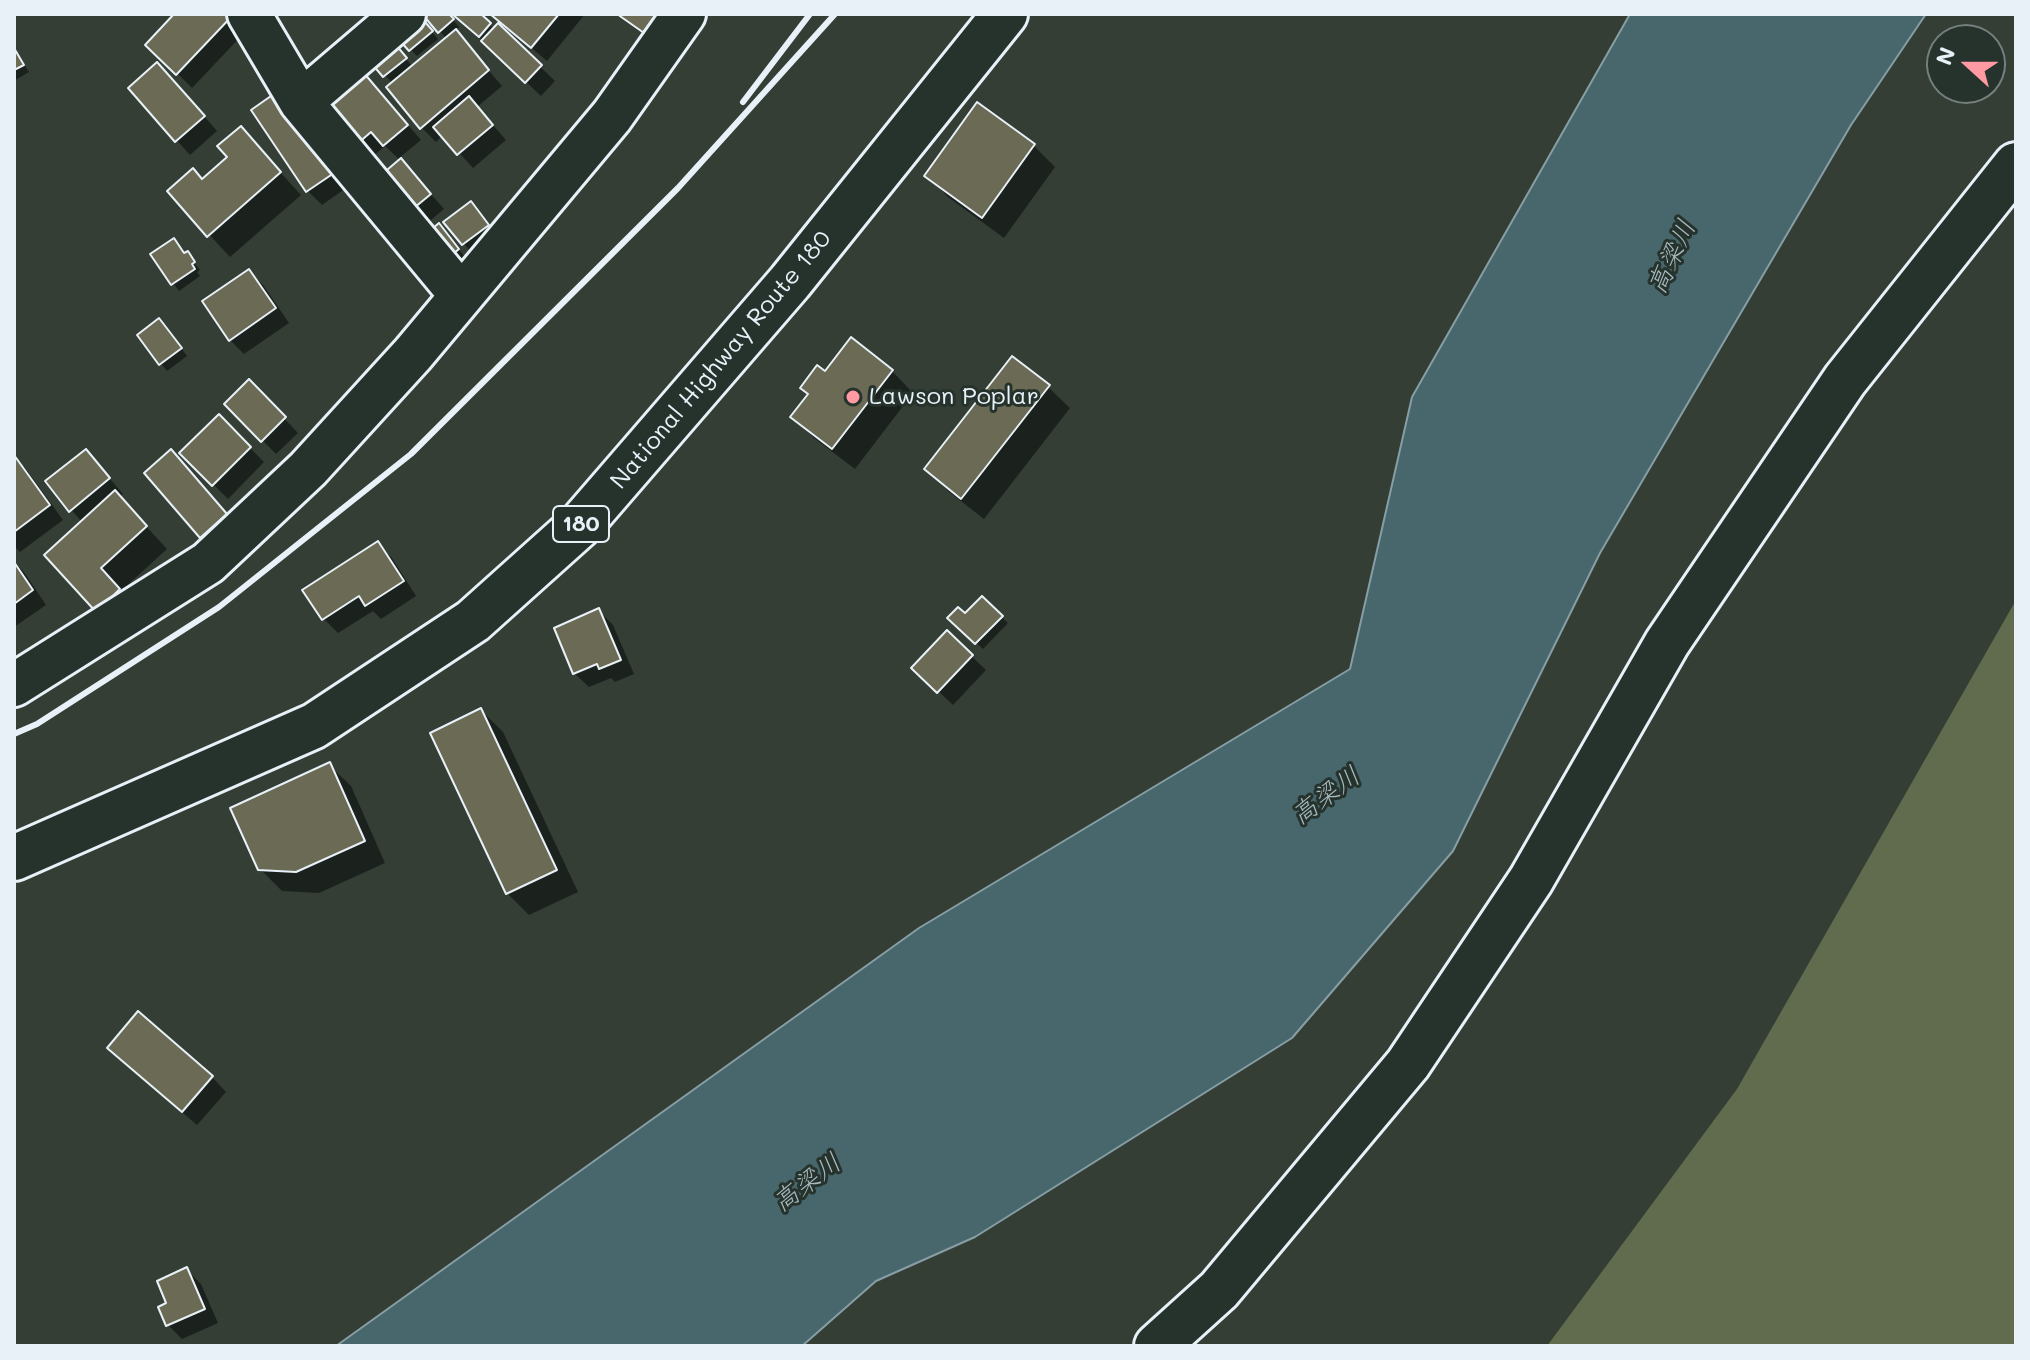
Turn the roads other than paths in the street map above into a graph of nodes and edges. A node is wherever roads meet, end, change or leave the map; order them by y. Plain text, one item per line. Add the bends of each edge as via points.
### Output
1 (249, 14) edge
2 (404, 14) edge
3 (684, 14) edge
4 (1005, 14) edge
5 (301, 102) junction
6 (2016, 165) edge
7 (461, 295) junction
8 (14, 685) edge
9 (14, 858) edge
10 (1157, 1346) edge

1 - 5 street
2 - 5 street
3 - 7 street via 612,116
4 - 9 main road, National Highway Route 180 / 180 via 790,282 580,525 473,621 314,726
5 - 7 street
6 - 10 main road via 1845,380 1684,616 1531,880 1408,1064 1219,1290
7 - 8 street via 308,469 208,563

